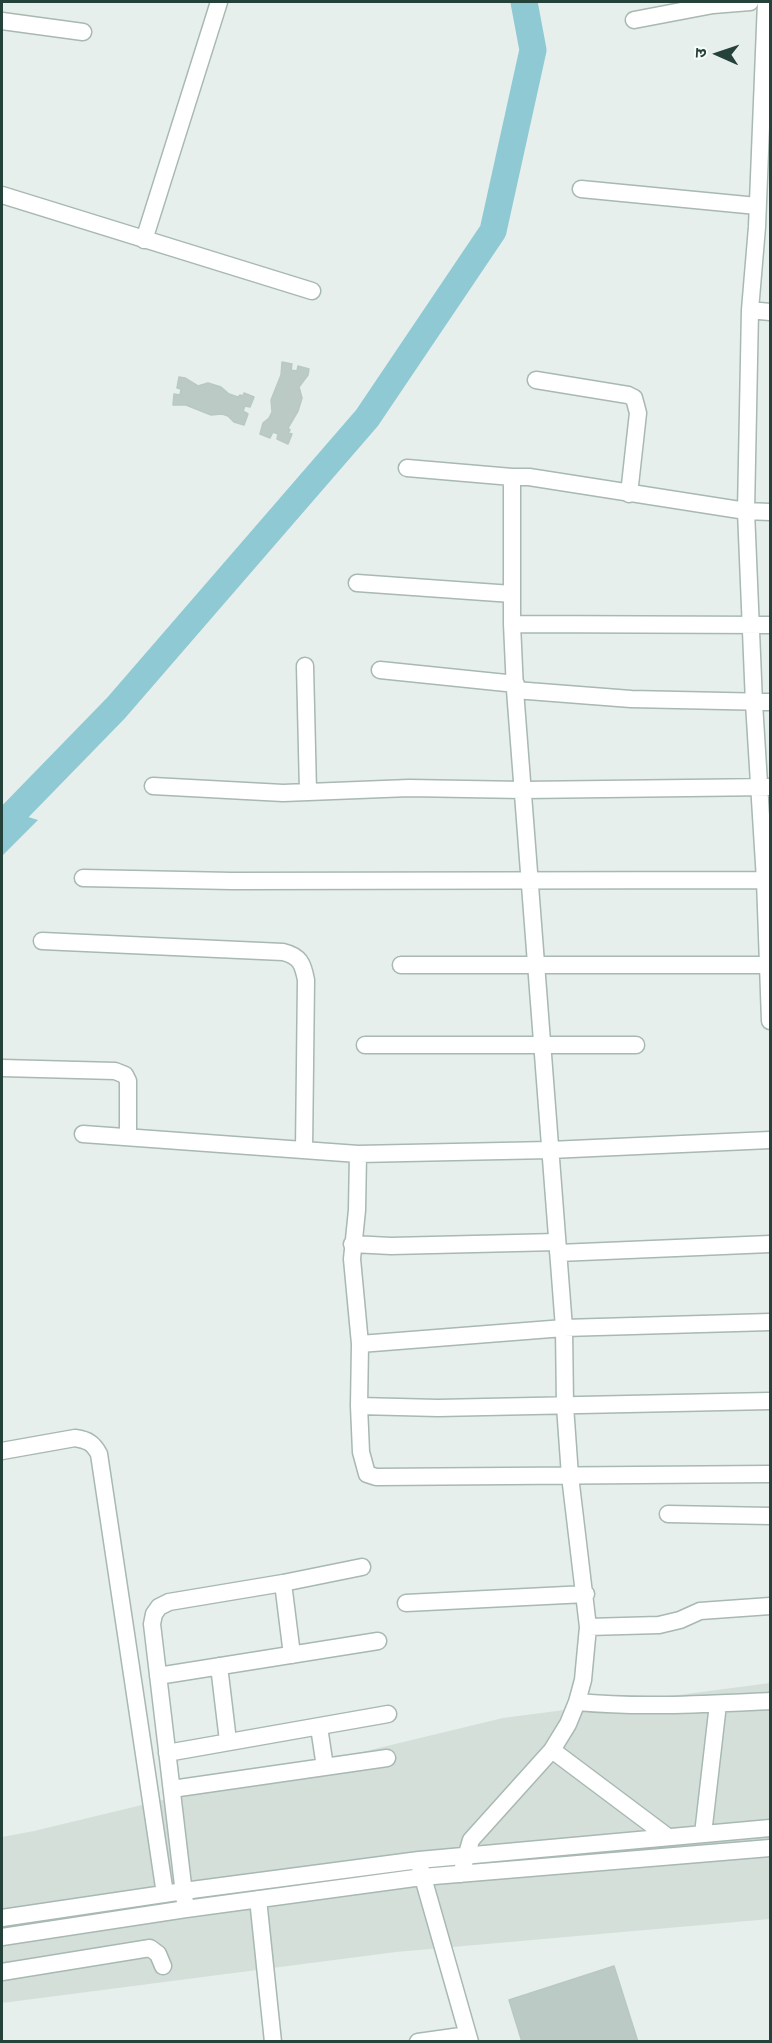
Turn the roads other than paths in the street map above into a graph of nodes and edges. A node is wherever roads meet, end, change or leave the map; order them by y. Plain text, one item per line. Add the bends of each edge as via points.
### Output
1 (219, 2) edge
2 (750, 2) edge
3 (766, 2) edge
4 (634, 20) dead end
5 (2, 21) edge
6 (83, 32) dead end
7 (767, 60) edge
8 (581, 189) dead end
9 (2, 195) edge
10 (757, 206) junction
11 (764, 228) edge
12 (144, 240) junction
13 (312, 291) dead end
14 (750, 310) junction
15 (771, 312) edge
16 (536, 380) dead end
17 (407, 468) dead end
18 (512, 477) junction
19 (629, 494) junction
20 (746, 511) junction
21 (771, 512) edge
22 (357, 583) dead end
23 (512, 594) junction
24 (512, 624) junction
25 (752, 626) junction
26 (771, 626) edge
27 (305, 666) dead end
28 (380, 670) dead end
29 (515, 687) junction
30 (763, 703) edge
31 (153, 786) dead end
32 (765, 787) edge
33 (523, 790) junction
34 (308, 791) junction
35 (83, 878) dead end
36 (768, 880) edge
37 (529, 881) junction
38 (42, 941) dead end
39 (536, 964) junction
40 (402, 965) dead end
41 (770, 965) edge
42 (771, 1021) edge
43 (364, 1045) dead end
44 (636, 1045) dead end
45 (541, 1046) junction
46 (2, 1068) edge
47 (83, 1134) dead end
48 (128, 1137) junction
49 (771, 1140) edge
50 (304, 1150) junction
51 (550, 1150) junction
52 (358, 1154) junction
53 (352, 1244) junction
54 (771, 1244) edge
55 (557, 1247) junction
56 (771, 1322) edge
57 (564, 1328) junction
58 (360, 1344) junction
59 (771, 1401) edge
60 (359, 1406) junction
61 (565, 1406) junction
62 (2, 1451) edge
63 (771, 1474) edge
64 (570, 1476) junction
65 (668, 1514) dead end
66 (771, 1516) edge
67 (362, 1567) dead end
68 (284, 1583) junction
69 (586, 1594) junction
70 (406, 1603) dead end
71 (771, 1606) edge
72 (588, 1627) junction
73 (378, 1641) dead end
74 (291, 1655) junction
75 (219, 1666) junction
76 (158, 1676) junction
77 (771, 1701) edge
78 (578, 1702) junction
79 (718, 1704) junction
80 (388, 1714) dead end
81 (319, 1727) junction
82 (228, 1741) junction
83 (552, 1750) junction
84 (167, 1752) junction
85 (387, 1758) dead end
86 (325, 1767) junction
87 (172, 1789) junction
88 (771, 1828) edge
89 (703, 1834) junction
90 (668, 1838) junction
91 (771, 1848) edge
92 (466, 1855) junction
93 (419, 1860) junction
94 (461, 1874) junction
95 (422, 1877) junction
96 (184, 1891) junction
97 (165, 1894) junction
98 (258, 1899) junction
99 (186, 1909) junction
100 (2, 1918) edge
101 (2, 1938) edge
102 (163, 1966) dead end
103 (2, 1972) edge
104 (469, 2038) edge
105 (273, 2042) edge
106 (418, 2042) edge

1 - 12 street
2 - 4 street
3 - 7 street
5 - 6 street
7 - 10 street
8 - 10 street
9 - 12 street
10 - 11 street
11 - 14 street
12 - 13 street
14 - 15 street
14 - 20 street
16 - 19 street via 634,398 638,413
17 - 18 street
18 - 19 street
18 - 23 street
19 - 20 street
20 - 21 street
20 - 25 street
22 - 23 street
23 - 24 street
24 - 25 street
24 - 29 street
25 - 26 street
25 - 30 street
27 - 34 street
28 - 29 street
29 - 30 street via 631,699
29 - 33 street
30 - 32 street
31 - 34 street
32 - 33 street
32 - 36 street
33 - 34 street
33 - 37 street
35 - 37 street
36 - 37 street
36 - 41 street
37 - 39 street
38 - 50 street via 293,954 304,968 306,980
39 - 40 street
39 - 41 street
39 - 45 street
41 - 42 street
43 - 45 street
44 - 45 street
45 - 51 street
46 - 48 street via 115,1071 125,1075
47 - 48 street
48 - 50 street
49 - 51 street
50 - 52 street
51 - 52 street
51 - 55 street
52 - 53 street
53 - 55 street
53 - 58 street
54 - 55 street
55 - 57 street
56 - 57 street
57 - 58 street
57 - 61 street
58 - 60 street
59 - 61 street
60 - 61 street
60 - 64 street via 363,1464 367,1474 376,1478
61 - 64 street
62 - 97 street via 75,1438 94,1444 99,1454
63 - 64 street
64 - 69 street
65 - 66 street
67 - 68 street
68 - 74 street
68 - 76 street via 169,1602 159,1607 152,1624
69 - 70 street
69 - 72 street
71 - 72 street via 700,1611 670,1623
72 - 78 street
73 - 74 street
74 - 75 street
75 - 76 street
75 - 82 street
76 - 84 street
77 - 79 street
78 - 79 street
78 - 83 street
79 - 89 street
80 - 81 street
81 - 82 street
81 - 86 street
82 - 84 street
83 - 90 street
83 - 92 street via 478,1831
84 - 87 street
85 - 86 street
86 - 87 street
87 - 96 street
88 - 89 street
89 - 90 street
90 - 92 street
91 - 94 street
92 - 93 street
92 - 94 street
93 - 95 street
93 - 96 street
94 - 95 street
95 - 98 street
95 - 104 street
96 - 97 street
96 - 99 street
97 - 100 street
98 - 99 street
98 - 105 street
99 - 101 street
102 - 103 street via 150,1948
104 - 106 street

